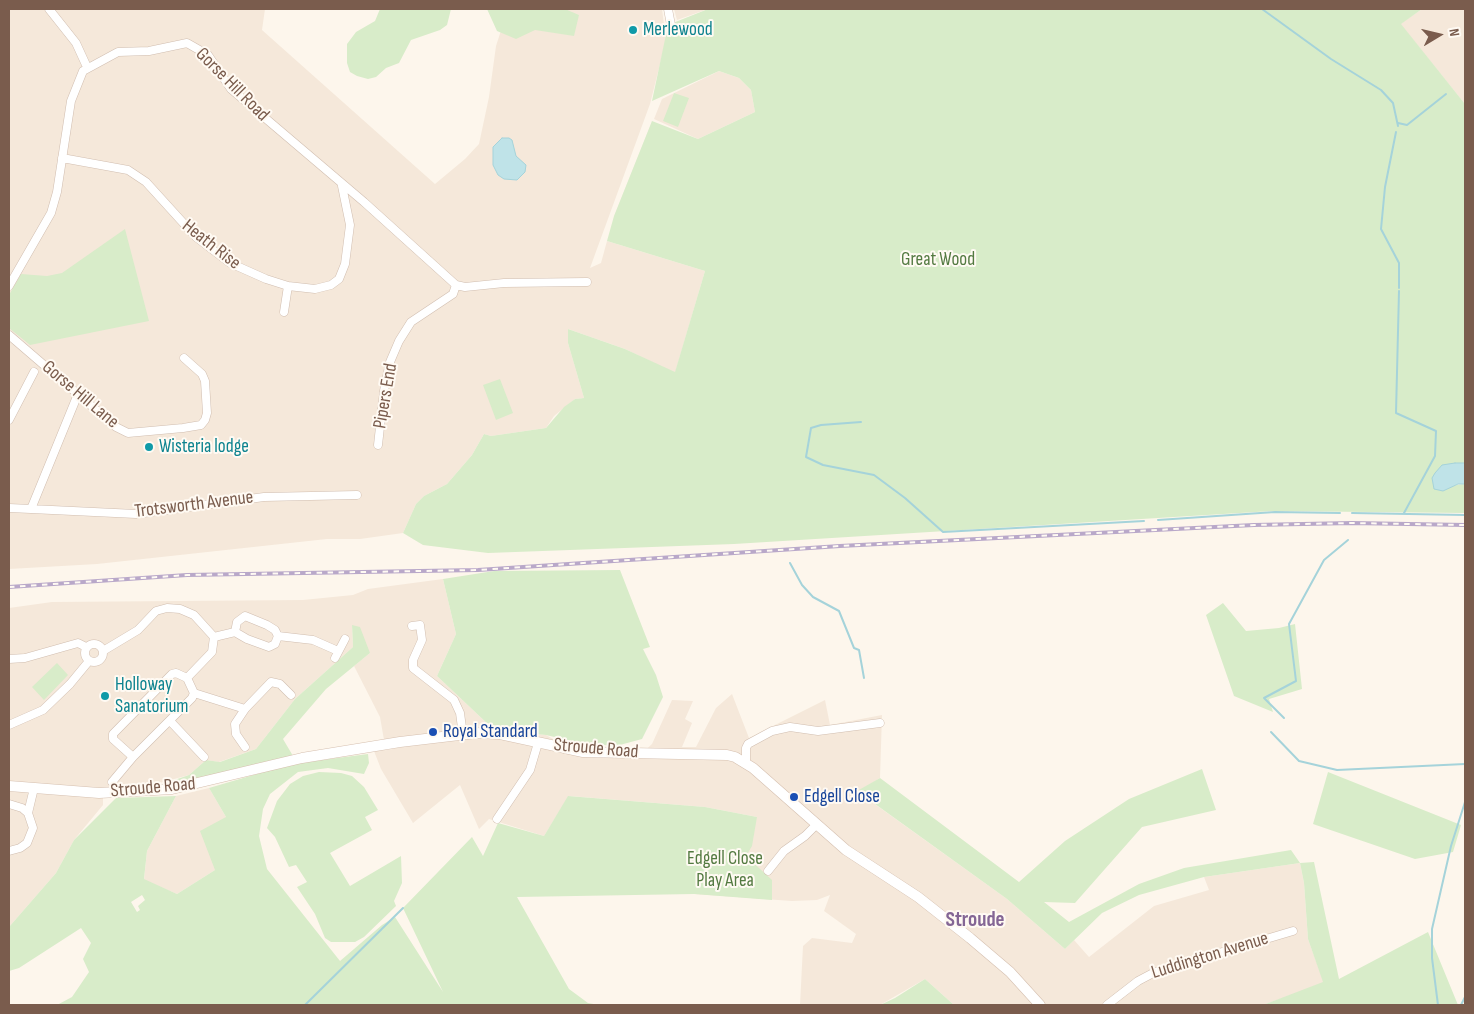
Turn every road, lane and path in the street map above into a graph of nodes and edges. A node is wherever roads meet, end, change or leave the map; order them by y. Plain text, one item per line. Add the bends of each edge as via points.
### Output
1 (49, 9) edge
2 (668, 9) edge
3 (671, 25) dead end
4 (87, 67) junction
5 (62, 158) junction
6 (342, 186) junction
7 (587, 282) dead end
8 (456, 285) junction
9 (9, 286) edge
10 (288, 286) junction
11 (284, 312) dead end
12 (9, 335) edge
13 (184, 358) dead end
14 (34, 372) dead end
15 (78, 394) junction
16 (9, 420) edge
17 (378, 445) dead end
18 (357, 495) dead end
19 (9, 508) edge
20 (31, 509) junction
21 (412, 626) dead end
22 (235, 632) junction
23 (278, 636) junction
24 (214, 637) junction
25 (345, 639) dead end
26 (86, 647) junction
27 (102, 651) junction
28 (9, 659) edge
29 (89, 661) junction
30 (187, 678) junction
31 (194, 694) junction
32 (291, 695) dead end
33 (245, 709) junction
34 (171, 722) junction
35 (880, 723) dead end
36 (9, 725) edge
37 (463, 735) junction
38 (538, 743) junction
39 (244, 747) dead end
40 (746, 748) junction
41 (132, 757) junction
42 (204, 757) dead end
43 (734, 757) junction
44 (746, 763) junction
45 (112, 782) dead end
46 (9, 786) edge
47 (34, 788) junction
48 (9, 804) edge
49 (28, 813) junction
50 (497, 819) dead end
51 (816, 825) junction
52 (9, 851) edge
53 (768, 870) dead end
54 (1293, 931) dead end
55 (1040, 1005) edge
56 (1107, 1005) edge

1 - 4 street via 76,43
2 - 3 street
4 - 5 street via 73,93
4 - 6 street, Gorse Hill Road via 118,52 149,52 192,44 208,55 231,89
5 - 9 street via 50,213
5 - 10 street, Heath Rise via 128,170 146,182 182,224 210,249 248,273
6 - 8 street, Gorse Hill Road
6 - 10 street, Heath Rise via 350,225 348,251 341,275 327,288
7 - 8 street
8 - 17 street, Pipers End via 452,294 411,322 399,341 390,362 384,391
10 - 11 street
12 - 15 street, Gorse Hill Lane
13 - 15 street, Gorse Hill Lane via 202,374 205,381 207,413 201,425 128,433 116,427
14 - 16 street
15 - 20 street
18 - 20 street, Trotsworth Avenue via 264,497 136,514
19 - 20 street, Trotsworth Avenue
21 - 37 street via 420,625 422,640 413,668 454,700 460,713
22 - 23 street via 269,647 276,644
22 - 23 street via 237,622 245,616 267,625
22 - 24 street
23 - 25 street via 313,640 336,655
24 - 27 street via 194,615 167,608 153,613 138,630
24 - 30 street via 212,652
26 - 27 street via 97,645
26 - 28 street via 78,643 25,658
26 - 29 street via 85,655
27 - 29 street via 100,660
29 - 36 street via 42,710
30 - 31 street
30 - 41 street via 172,674 113,734 113,739
31 - 33 street
31 - 34 street
32 - 33 street via 280,684 271,682
33 - 39 street via 234,724
34 - 41 street
34 - 42 street
35 - 40 street via 818,731 790,727 772,731 750,742
37 - 38 street, Stroude Road via 500,734
37 - 47 street, Stroude Road via 396,742 302,758 172,789 99,793
38 - 43 street, Stroude Road via 583,752 702,753
38 - 50 street via 530,770
40 - 43 street
40 - 44 street
41 - 45 street
43 - 44 street, Stroude Road
44 - 51 street, Stroude Road
46 - 47 street, Stroude Road
47 - 49 street
48 - 49 street
49 - 52 street via 32,820 31,836 20,848
51 - 53 street via 784,851
51 - 55 street, Stroude Road via 970,938 1010,972
54 - 56 street, Luddington Avenue via 1155,972

